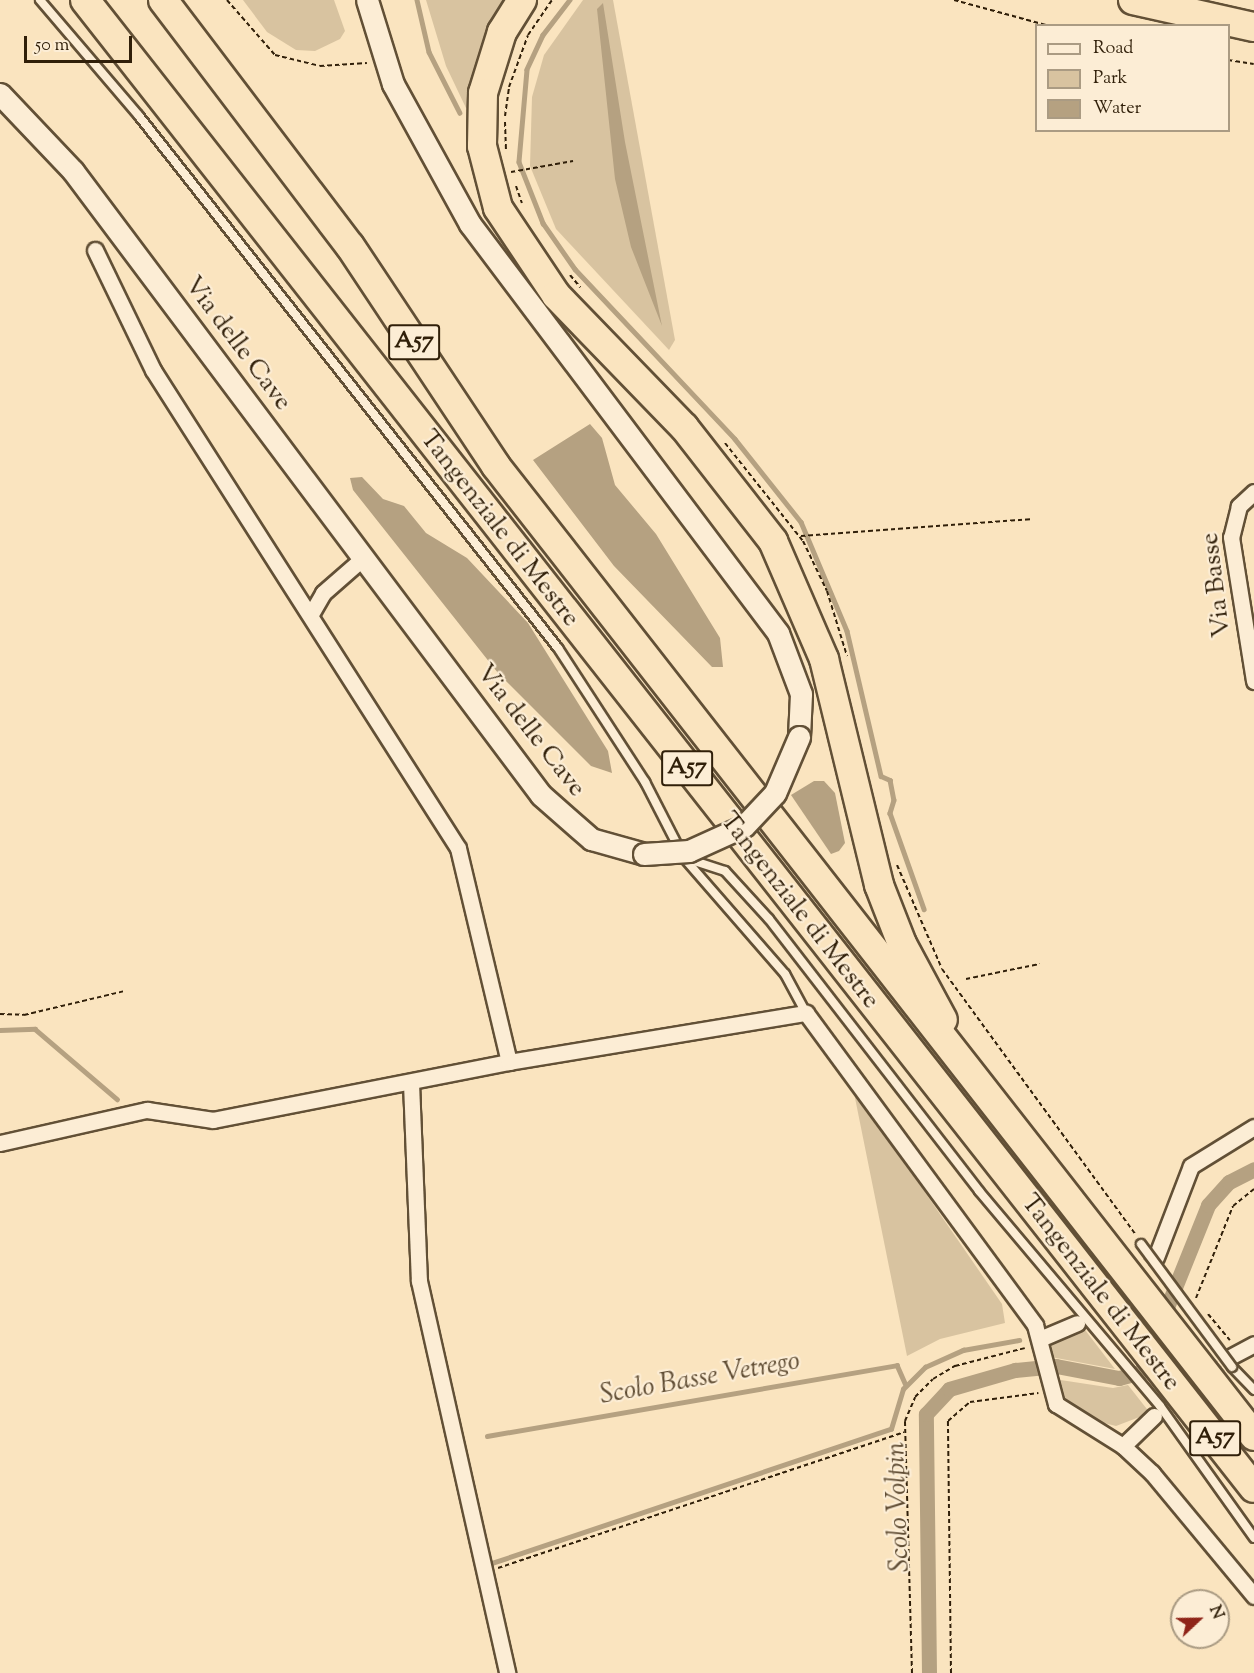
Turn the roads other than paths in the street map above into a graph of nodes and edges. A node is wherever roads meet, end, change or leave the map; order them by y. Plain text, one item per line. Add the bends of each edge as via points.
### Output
1 (40, 0) edge
2 (71, 0) edge
3 (85, 0) edge
4 (163, 0) edge
5 (367, 0) edge
6 (522, 0) edge
7 (1132, 0) edge
8 (1254, 27) edge
9 (0, 94) edge
10 (256, 220) junction
11 (95, 250) dead end
12 (1254, 492) edge
13 (363, 558) junction
14 (311, 614) junction
15 (1254, 681) edge
16 (684, 858) junction
17 (806, 1013) junction
18 (509, 1062) junction
19 (411, 1083) junction
20 (1254, 1127) edge
21 (0, 1143) edge
22 (1065, 1197) junction
23 (1141, 1244) dead end
24 (1156, 1257) tunnel mouth
25 (1095, 1319) junction
26 (1044, 1343) junction
27 (1239, 1355) edge
28 (1254, 1390) edge
29 (1163, 1403) junction
30 (1254, 1436) edge
31 (1123, 1446) junction
32 (1254, 1488) edge
33 (1254, 1538) edge
34 (1254, 1596) edge
35 (507, 1673) edge

1 - 16 lane via 139,116 558,648 645,782
2 - 10 highway, A57 via 162,115
3 - 10 highway, A57
4 - 22 highway, A57 via 343,236 496,466
5 - 13 main road, Via delle Cave, bridge via 384,58 418,138 470,224 778,633 801,694 799,737 776,793 744,826 696,849 644,854 591,839 541,795
6 - 22 highway, A57 via 499,39 483,93 482,146 498,208 556,295 684,427 773,541 824,659 867,847 902,944 938,1012
7 - 8 highway
9 - 13 main road, Via delle Cave via 55,147
10 - 25 highway, Tangenziale di Mestre / A57
11 - 14 street via 153,370
12 - 15 street, Via Basse via 1239,506 1231,537
13 - 14 street via 323,593
14 - 18 street via 458,848
16 - 17 lane via 785,974
16 - 25 lane via 725,871 769,919 979,1191
17 - 18 street
17 - 26 street
18 - 19 street
19 - 21 street via 213,1120 165,1110 126,1112
19 - 35 street via 419,1281
20 - 24 street via 1191,1166
22 - 30 highway, Tangenziale di Mestre / A57
23 - 27 lane, bridge
25 - 26 street
25 - 29 highway, Tangenziale di Mestre / A57
26 - 31 street via 1050,1390 1067,1413
27 - 28 lane
29 - 31 street
29 - 32 highway, Tangenziale di Mestre / A57
29 - 33 lane
31 - 34 street via 1152,1473

